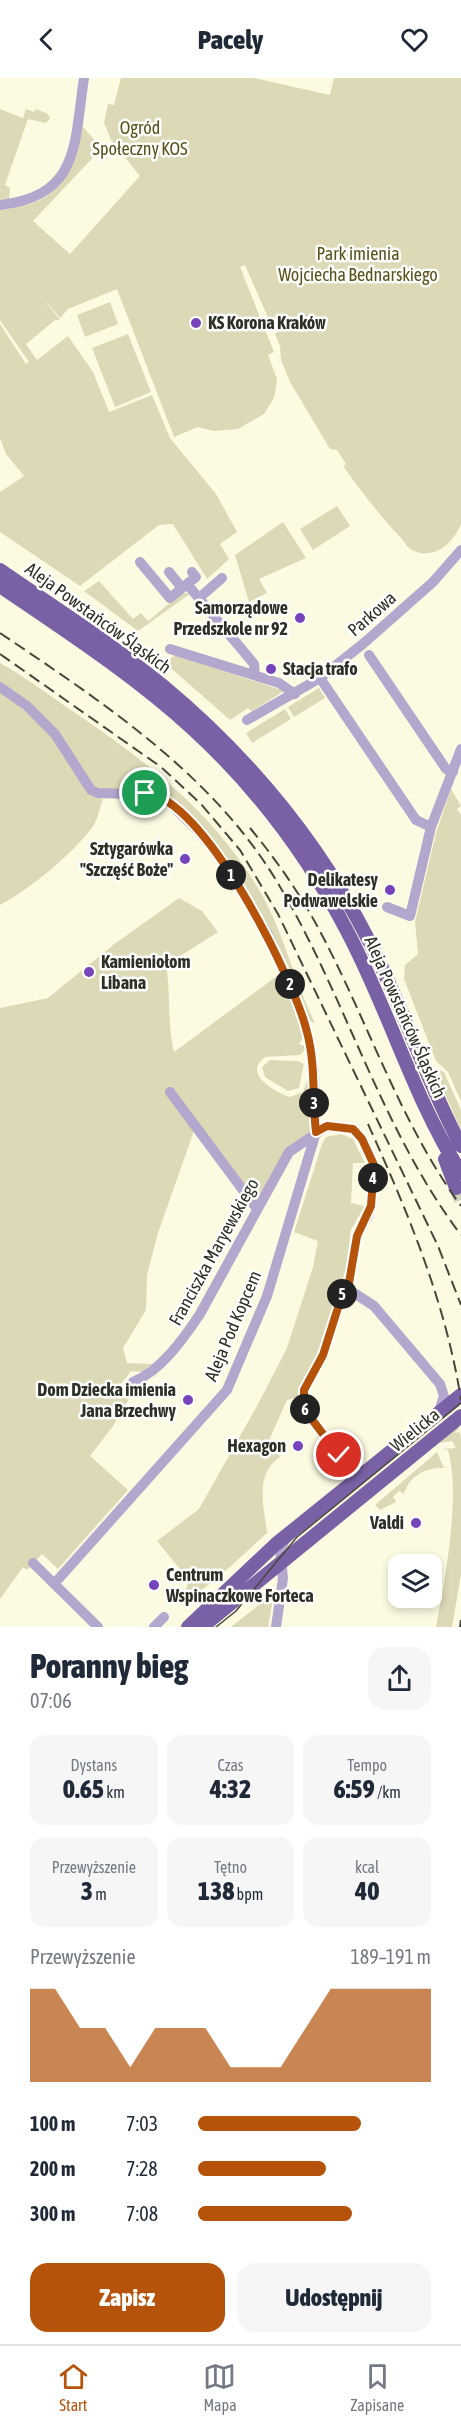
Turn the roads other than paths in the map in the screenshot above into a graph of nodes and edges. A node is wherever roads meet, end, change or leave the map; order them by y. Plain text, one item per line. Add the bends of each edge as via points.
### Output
1 (84, 78) edge
2 (0, 205) edge
3 (461, 550) edge
4 (140, 562) dead end
5 (0, 570) edge
6 (169, 572) dead end
7 (192, 572) dead end
8 (222, 578) dead end
9 (0, 586) edge
10 (185, 586) junction
11 (199, 598) junction
12 (170, 649) dead end
13 (369, 655) dead end
14 (255, 675) junction
15 (320, 678) junction
16 (0, 687) edge
17 (295, 694) junction
18 (247, 720) dead end
19 (461, 749) edge
20 (453, 772) junction
21 (431, 827) junction
22 (387, 907) dead end
23 (170, 1092) dead end
24 (423, 1104) junction
25 (316, 1132) junction
26 (461, 1146) edge
27 (461, 1173) edge
28 (456, 1188) dead end
29 (257, 1209) junction
30 (348, 1289) junction
31 (133, 1382) dead end
32 (461, 1395) edge
33 (437, 1414) junction
34 (461, 1416) edge
35 (356, 1478) junction
36 (289, 1534) junction
37 (280, 1562) junction
38 (33, 1563) dead end
39 (54, 1584) junction
40 (164, 1617) dead end
41 (98, 1627) edge
42 (154, 1627) edge
43 (188, 1627) edge
44 (202, 1627) edge
45 (276, 1627) edge

1 - 2 street via 73,149 62,175 47,192 26,202
3 - 15 street, Parkowa via 433,582
4 - 10 street via 170,598
5 - 26 main road, Aleja Powstańców Śląskich via 162,686 229,747 285,810 330,872 368,938
6 - 10 street
7 - 10 street via 196,577
8 - 11 street
9 - 24 main road, Aleja Powstańców Śląskich via 111,663 170,710 222,757 257,796 304,860 346,929 384,1006
10 - 11 street
11 - 14 street via 254,664
12 - 14 street
13 - 20 street via 446,769
14 - 17 street via 279,683
15 - 17 street, Parkowa
15 - 21 street via 416,820
16 - 25 street, Aleja Pod Kopcem via 27,706 55,734 91,790 161,795 221,860 268,935 307,1029 314,1071
17 - 18 street, Parkowa
19 - 20 street
20 - 21 street
21 - 22 street via 410,916
23 - 29 street
24 - 27 main road, Aleja Powstańców Śląskich
24 - 28 main road
25 - 29 street, Franciszka Maryewskiego via 289,1152
25 - 30 street via 327,1126 353,1129 374,1165 371,1206 357,1236
25 - 39 street, Aleja Pod Kopcem via 267,1296 226,1390
29 - 31 street, Franciszka Maryewskiego via 183,1339
30 - 33 street via 374,1306 440,1384 444,1396
30 - 35 street via 339,1302 323,1355 304,1390 304,1409
32 - 33 main road, Wielicka
33 - 35 main road, Wielicka
34 - 37 main road, Wielicka
35 - 36 main road, Wielicka
36 - 37 street via 280,1550
36 - 43 main road, Wielicka
37 - 44 main road, Wielicka
37 - 45 street via 283,1578
38 - 39 street
39 - 41 street
40 - 42 street

